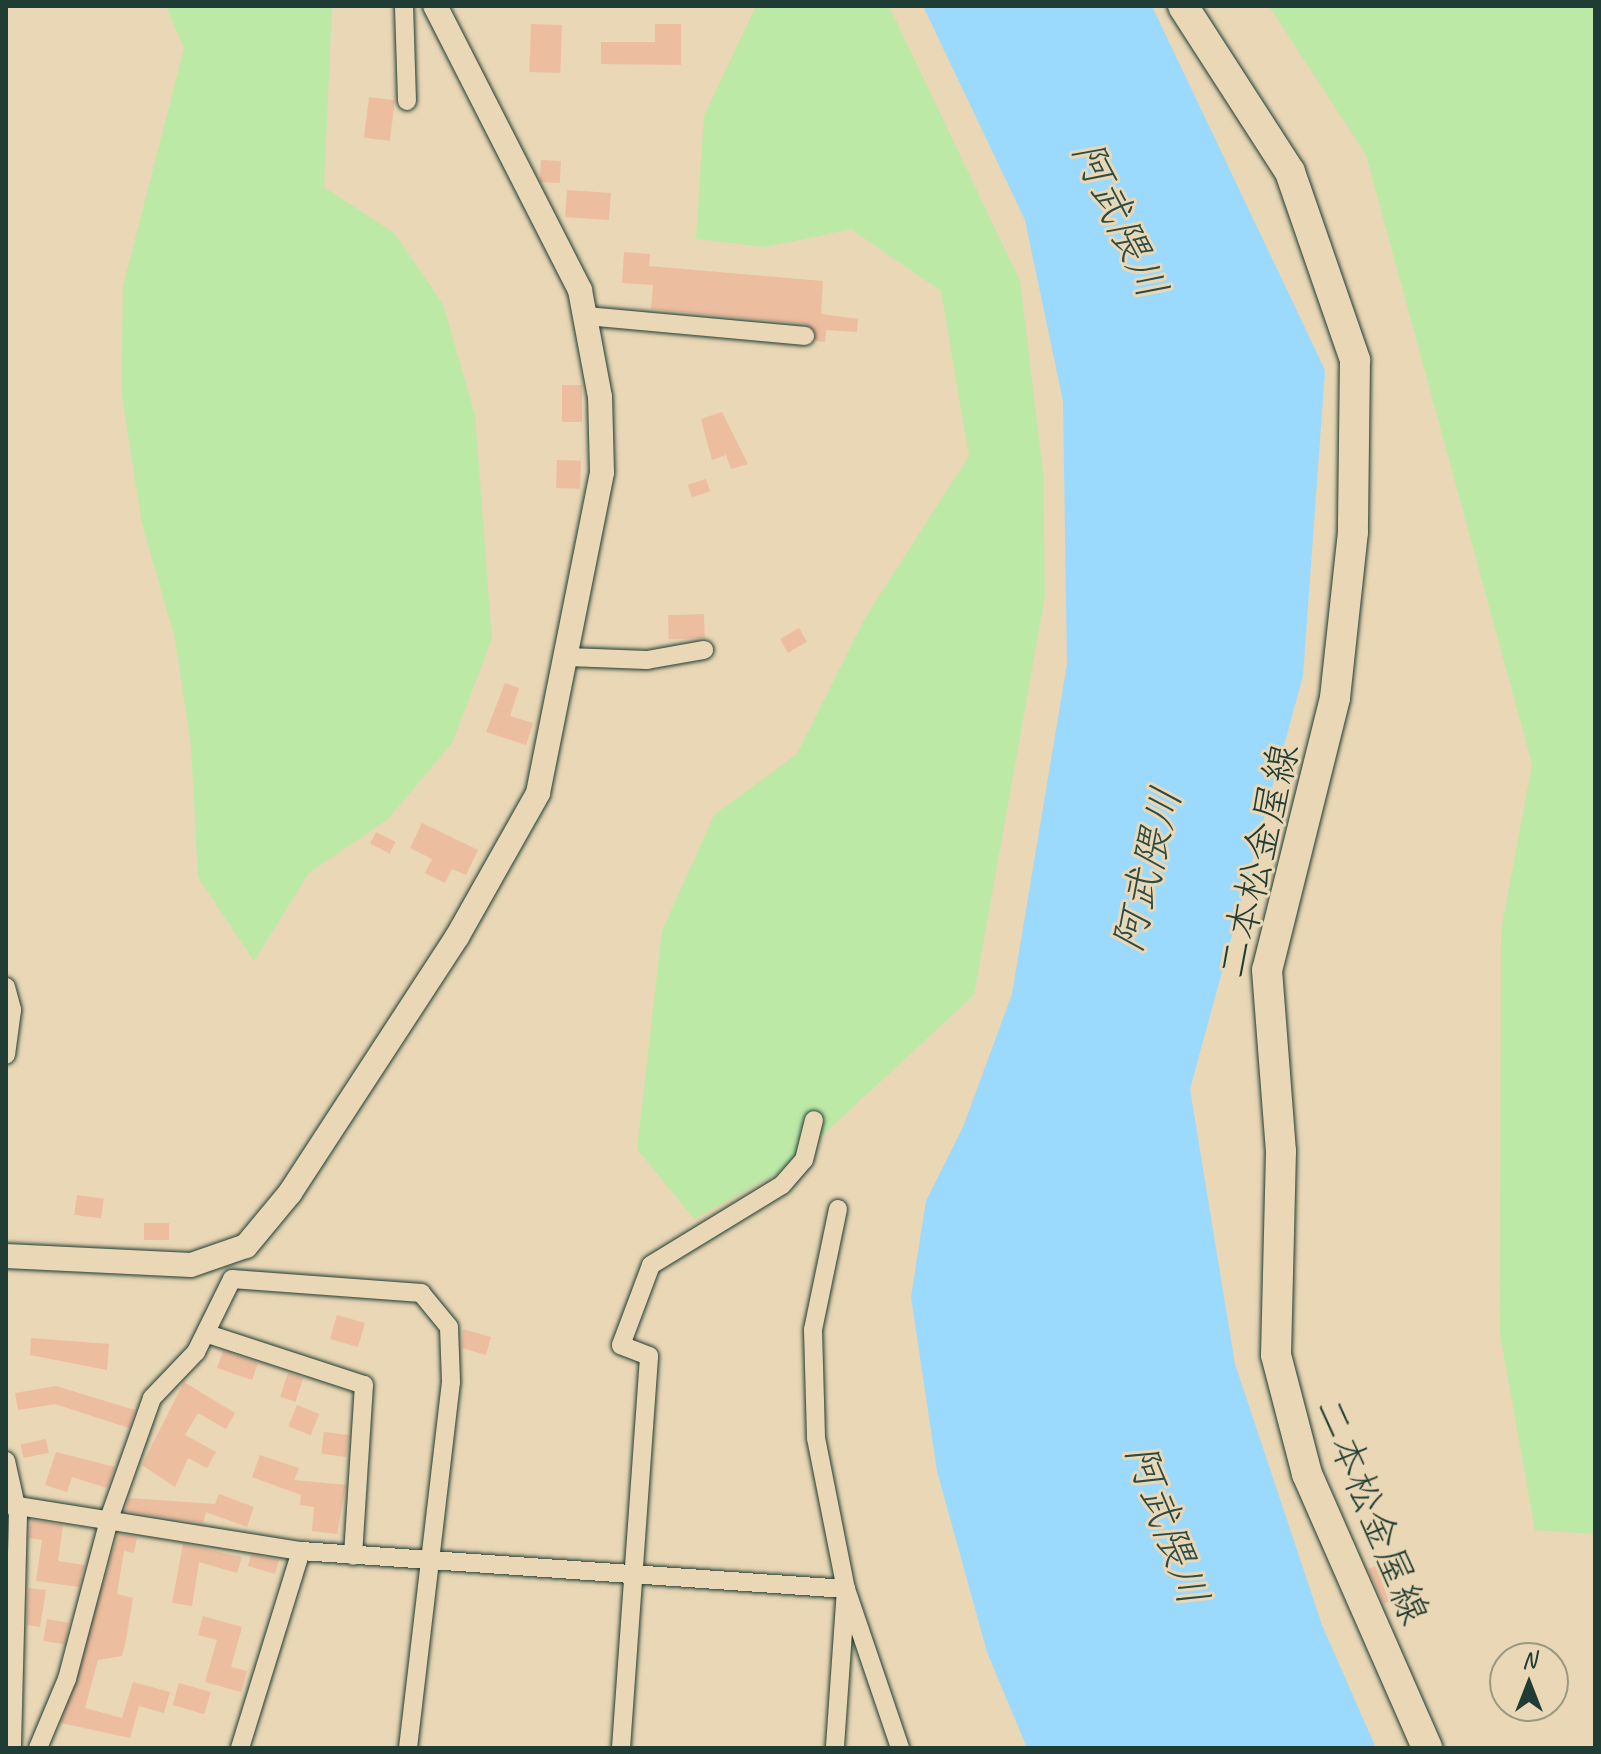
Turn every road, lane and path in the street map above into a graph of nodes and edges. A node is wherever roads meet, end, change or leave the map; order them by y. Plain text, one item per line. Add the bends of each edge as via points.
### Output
1 (404, 6) edge
2 (435, 6) edge
3 (1183, 6) edge
4 (407, 101) dead end
5 (587, 316) junction
6 (805, 336) dead end
7 (704, 650) dead end
8 (568, 657) junction
9 (6, 987) edge
10 (6, 1055) edge
11 (814, 1120) dead end
12 (838, 1209) dead end
13 (6, 1256) edge
14 (227, 1270) junction
15 (208, 1334) junction
16 (6, 1461) edge
17 (11, 1504) edge
18 (110, 1516) junction
19 (301, 1551) junction
20 (353, 1556) junction
21 (431, 1563) junction
22 (630, 1578) junction
23 (11, 1583) edge
24 (846, 1589) junction
25 (12, 1748) edge
26 (38, 1748) edge
27 (240, 1748) edge
28 (408, 1748) edge
29 (621, 1748) edge
30 (835, 1748) edge
31 (900, 1748) edge
32 (1427, 1748) edge

1 - 4 street
2 - 5 street via 558,238
3 - 32 main road, 二本松金屋線 via 1290,172 1355,360 1353,532 1335,698 1267,970 1281,1151 1276,1355 1307,1474
5 - 6 street
5 - 8 street via 602,472
7 - 8 street via 647,660
8 - 14 street via 546,770 522,832 290,1193
9 - 10 street via 12,1010
11 - 22 street via 804,1160 782,1185 651,1265 621,1345 649,1356
12 - 24 street via 813,1330 813,1378 816,1438
13 - 14 street
14 - 15 street
14 - 21 street via 421,1293 445,1316 451,1382
15 - 18 street via 152,1398
15 - 20 street via 364,1385
16 - 17 street
17 - 18 street
17 - 23 street
18 - 19 street
18 - 26 street via 67,1679
19 - 20 street
19 - 27 street
20 - 21 street
21 - 22 street
21 - 28 street
22 - 24 street
22 - 29 street
23 - 25 street
24 - 30 street
24 - 31 street

